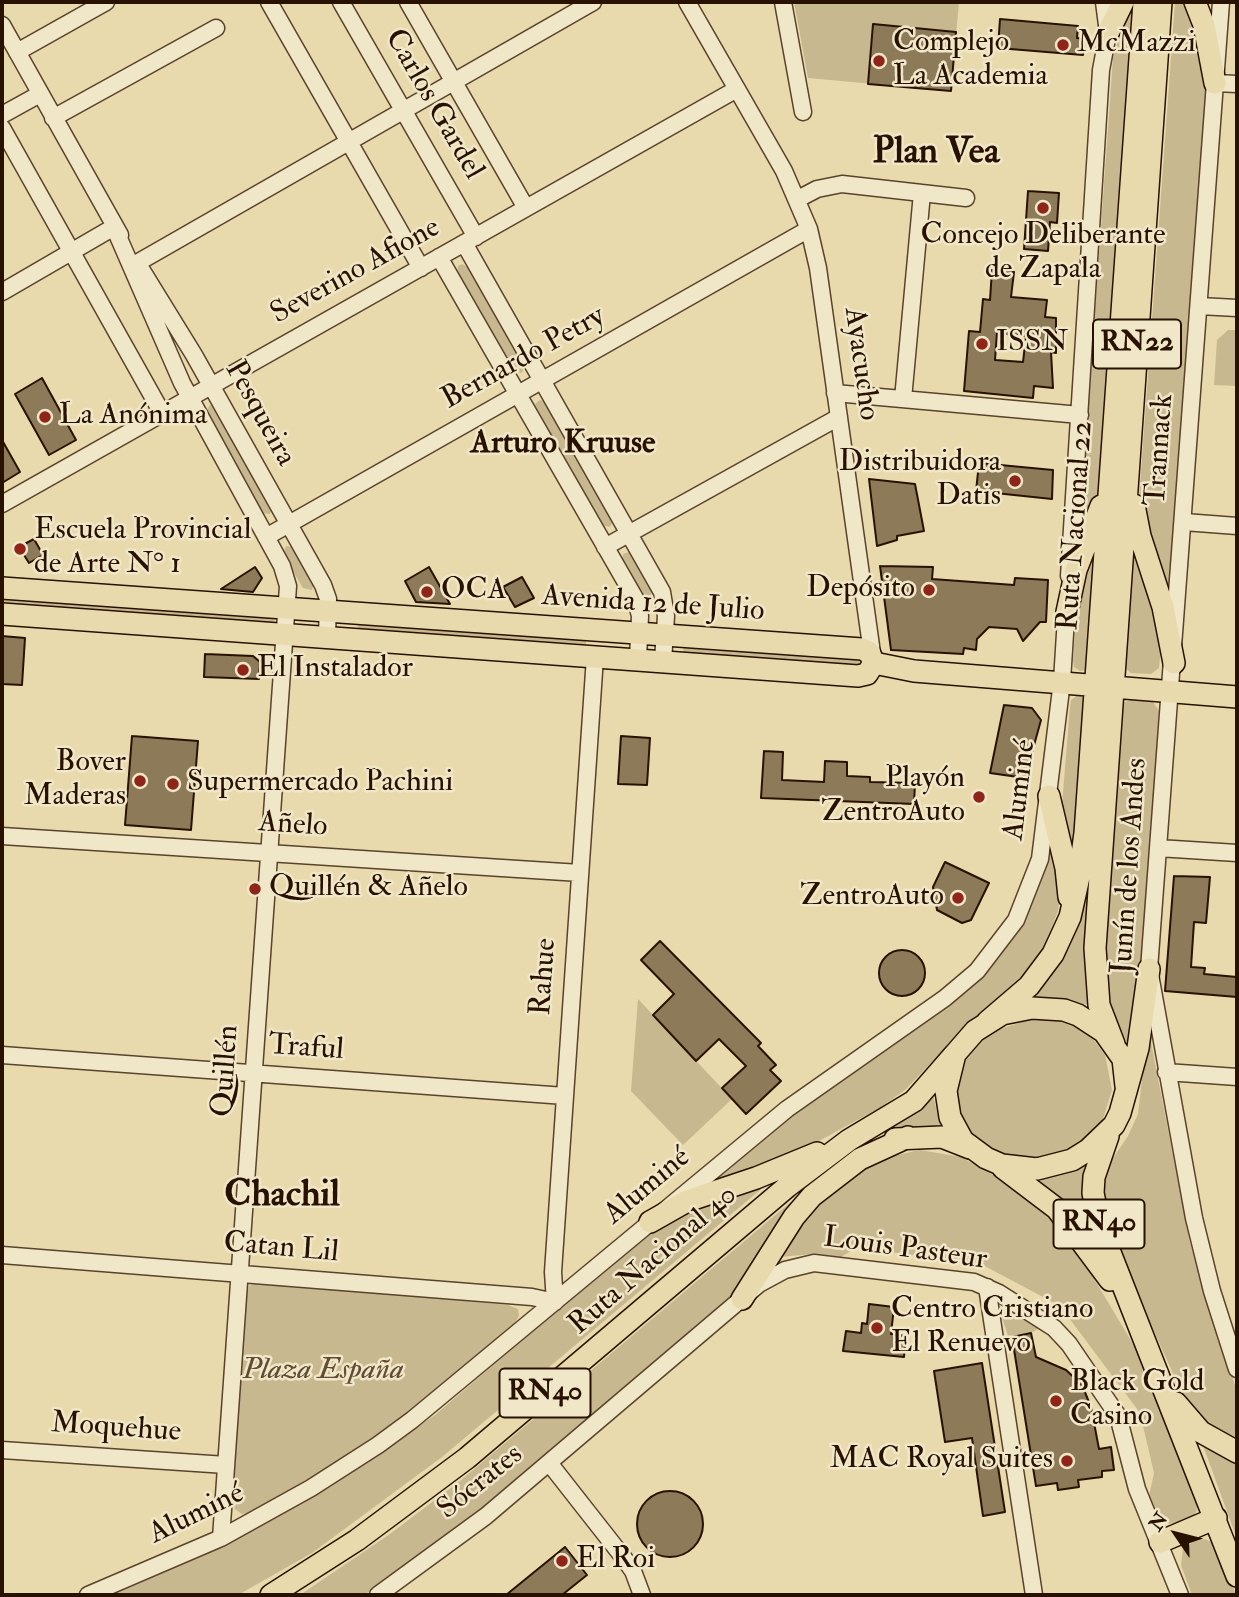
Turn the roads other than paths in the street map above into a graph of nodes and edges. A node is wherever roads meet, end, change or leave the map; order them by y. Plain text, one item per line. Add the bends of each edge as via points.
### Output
1 (106, 2) edge
2 (269, 2) edge
3 (341, 2) edge
4 (408, 2) edge
5 (593, 2) edge
6 (687, 2) edge
7 (783, 2) edge
8 (1104, 2) edge
9 (1123, 2) edge
10 (1144, 2) edge
11 (1161, 2) edge
12 (1195, 2) edge
13 (1221, 2) edge
14 (2, 25) edge
15 (216, 28) dead end
16 (1108, 33) junction
17 (17, 52) junction
18 (454, 82) junction
19 (1215, 83) junction
20 (1237, 84) edge
21 (737, 89) junction
22 (40, 93) junction
23 (403, 111) junction
24 (803, 112) dead end
25 (2, 115) edge
26 (54, 118) junction
27 (2, 128) edge
28 (349, 142) junction
29 (922, 193) junction
30 (966, 198) dead end
31 (798, 199) junction
32 (526, 208) junction
33 (114, 227) junction
34 (809, 229) junction
35 (470, 240) junction
36 (71, 252) junction
37 (439, 257) junction
38 (137, 263) junction
39 (421, 268) junction
40 (2, 292) edge
41 (1199, 306) junction
42 (1237, 308) edge
43 (542, 381) junction
44 (211, 386) junction
45 (835, 393) junction
46 (518, 394) junction
47 (189, 398) junction
48 (903, 399) junction
49 (162, 414) junction
50 (1080, 415) junction
51 (839, 417) junction
52 (1120, 465) junction
53 (2, 504) edge
54 (1184, 522) junction
55 (288, 524) junction
56 (1237, 526) edge
57 (629, 534) junction
58 (266, 537) junction
59 (605, 547) junction
60 (2, 588) edge
61 (288, 608) junction
62 (328, 611) junction
63 (1067, 612) junction
64 (2, 614) edge
65 (286, 634) junction
66 (639, 634) junction
67 (665, 636) junction
68 (327, 637) junction
69 (595, 657) junction
70 (638, 659) junction
71 (663, 661) junction
72 (874, 663) junction
73 (1174, 663) junction
74 (1062, 681) junction
75 (1105, 686) junction
76 (1172, 692) junction
77 (1237, 697) edge
78 (1049, 796) junction
79 (2, 836) edge
80 (1158, 848) junction
81 (271, 853) junction
82 (1237, 853) edge
83 (580, 873) junction
84 (1070, 917) junction
85 (1149, 969) junction
86 (987, 1022) junction
87 (1114, 1044) junction
88 (955, 1054) junction
89 (2, 1055) edge
90 (1166, 1072) junction
91 (255, 1073) junction
92 (1237, 1077) edge
93 (1126, 1086) junction
94 (565, 1096) junction
95 (1114, 1125) junction
96 (869, 1128) junction
97 (908, 1137) junction
98 (980, 1154) junction
99 (806, 1172) junction
100 (650, 1222) junction
101 (2, 1255) edge
102 (240, 1274) junction
103 (987, 1287) junction
104 (742, 1299) junction
105 (555, 1302) junction
106 (1219, 1314) junction
107 (1237, 1316) edge
108 (1135, 1320) junction
109 (1237, 1369) edge
110 (1155, 1373) junction
111 (2, 1450) edge
112 (1237, 1452) edge
113 (550, 1464) junction
114 (226, 1465) junction
115 (1216, 1518) junction
116 (221, 1538) junction
117 (1160, 1542) junction
118 (1237, 1576) edge
119 (88, 1595) edge
120 (271, 1595) edge
121 (377, 1595) edge
122 (642, 1595) edge
123 (1034, 1595) edge
124 (1180, 1595) edge

1 - 17 street
2 - 28 street
3 - 23 street, Carlos Gardel
4 - 18 street
5 - 18 street
6 - 21 street, Ayacucho
7 - 24 street
8 - 16 street, Aluminé
9 - 16 main road
10 - 52 main road, Ruta Nacional 22 / RN22
11 - 52 main road, Ruta Nacional 22 / RN22
12 - 19 main road
13 - 19 street, Trannack
14 - 17 street, Pesqueira
15 - 26 street
16 - 50 street, Aluminé via 1101,69
17 - 22 street, Pesqueira
18 - 23 street
18 - 32 street
19 - 20 street
19 - 41 street, Trannack
21 - 31 street, Ayacucho
21 - 32 street, Severino Afione
22 - 25 street
22 - 26 street, Pesqueira
23 - 28 street
23 - 35 street, Carlos Gardel
26 - 33 street, Pesqueira
27 - 36 street
28 - 38 street
28 - 39 street
29 - 30 street
29 - 31 street via 842,184
29 - 48 street
31 - 34 street, Ayacucho
32 - 35 street, Severino Afione
33 - 36 street
33 - 38 street, Pesqueira
33 - 47 street, Pesqueira
34 - 43 street, Bernardo Petry
34 - 45 street, Ayacucho
35 - 37 street, Severino Afione
35 - 43 street, Carlos Gardel
36 - 40 street
36 - 49 street
37 - 39 street, Severino Afione
37 - 46 street
38 - 44 street, Pesqueira
39 - 44 street, Severino Afione
41 - 42 street
41 - 54 street, Trannack
43 - 46 street, Bernardo Petry
43 - 57 street, Carlos Gardel
44 - 47 street, Severino Afione
44 - 55 street, Pesqueira
45 - 48 street
45 - 51 street, Ayacucho
46 - 55 street, Bernardo Petry
46 - 59 street
47 - 49 street, Severino Afione
47 - 58 street, Pesqueira
48 - 50 street
49 - 53 street, Severino Afione
50 - 63 street, Aluminé
51 - 57 street
51 - 72 street, Ayacucho
52 - 63 main road via 1076,570
52 - 73 main road via 1163,607
52 - 75 main road, Ruta Nacional 22 / RN22
54 - 56 street
54 - 73 street, Trannack
55 - 58 street, Bernardo Petry
55 - 62 street, Pesqueira via 323,585
57 - 59 street
57 - 67 street, Carlos Gardel via 664,600
58 - 61 street, Pesqueira via 287,579
59 - 66 street via 638,605
60 - 61 main road, Avenida 12 de Julio
61 - 62 main road, Avenida 12 de Julio
61 - 65 street, Quillén
62 - 66 main road, Avenida 12 de Julio
62 - 68 street, Pesqueira
63 - 74 street, Aluminé
64 - 65 main road, Avenida 12 de Julio
65 - 68 main road, Avenida 12 de Julio
65 - 81 street, Quillén
66 - 67 main road, Avenida 12 de Julio
66 - 70 street
67 - 71 street, Carlos Gardel
67 - 72 main road, Avenida 12 de Julio via 862,649
68 - 69 main road, Avenida 12 de Julio
69 - 70 main road, Avenida 12 de Julio
69 - 83 street, Rahue
70 - 71 main road, Avenida 12 de Julio
71 - 72 main road, Avenida 12 de Julio via 858,676 867,674
72 - 74 main road, Avenida 12 de Julio via 915,671
73 - 76 street, Trannack
74 - 75 main road, Avenida 12 de Julio
74 - 78 street, Aluminé
75 - 76 main road, Avenida 12 de Julio
75 - 84 main road, Ruta Nacional 22 / RN22
75 - 87 main road, Ruta Nacional 22 / RN22 via 1095,948 1099,1005
76 - 77 main road, Avenida 12 de Julio
76 - 80 street, Junín de los Andes
78 - 84 main road via 1068,878
78 - 100 street, Aluminé via 1040,859 1026,899 977,971 787,1109
79 - 81 street, Añelo
80 - 82 street
80 - 85 street, Junín de los Andes
81 - 83 street, Añelo
81 - 91 street, Quillén
83 - 94 street, Rahue
84 - 86 main road, Ruta Nacional 22 / RN22 via 1042,970
85 - 90 street, Junín de los Andes
85 - 93 main road via 1140,1036
86 - 87 main road, RN40 via 1017,1010 1064,1010 1091,1021
86 - 88 main road, RN40
87 - 93 main road, RN40 via 1123,1059
88 - 96 main road, Ruta Nacional 40 / RN40 via 914,1101
88 - 98 main road, RN40 via 947,1078 947,1104 955,1129
89 - 91 street, Traful
90 - 92 street
90 - 106 street, Junín de los Andes via 1194,1218
91 - 94 street, Traful
91 - 102 street, Quillén
93 - 95 main road, RN40
94 - 105 street, Rahue
95 - 98 main road, RN40 via 1088,1150 1055,1165 1019,1168
95 - 108 main road, Ruta Nacional 40 / RN40 via 1097,1165 1093,1193 1100,1227
96 - 99 main road, Ruta Nacional 40 / RN40
96 - 100 main road via 784,1167 687,1201
97 - 98 main road, Ruta Nacional 40 / RN40 via 942,1138
97 - 99 main road, Ruta Nacional 40 / RN40 via 850,1150
97 - 104 main road via 860,1158 812,1196
98 - 108 main road, Ruta Nacional 40 / RN40 via 1057,1209
99 - 120 main road, Ruta Nacional 40 / RN40 via 467,1458 357,1540
100 - 105 street, Aluminé
101 - 102 street, Catan Lil
102 - 105 street, Catan Lil
102 - 114 street, Quillén
103 - 104 street, Louis Pasteur via 963,1280 814,1263 785,1270
103 - 117 street, Louis Pasteur via 1054,1328 1106,1397 1121,1423 1137,1489
103 - 123 street
104 - 113 street, Sócrates
105 - 116 street, Aluminé via 378,1445 311,1489
106 - 107 street
106 - 109 street, Junín de los Andes
108 - 110 main road, Ruta Nacional 40 / RN40
110 - 112 main road via 1194,1426
110 - 115 main road, Ruta Nacional 40 / RN40
111 - 114 street, Moquehue
113 - 121 street, Sócrates
113 - 122 street via 628,1564
114 - 116 street, Quillén
115 - 117 main road
115 - 118 main road, Ruta Nacional 40 / RN40
116 - 119 street, Aluminé
117 - 124 street, Louis Pasteur

